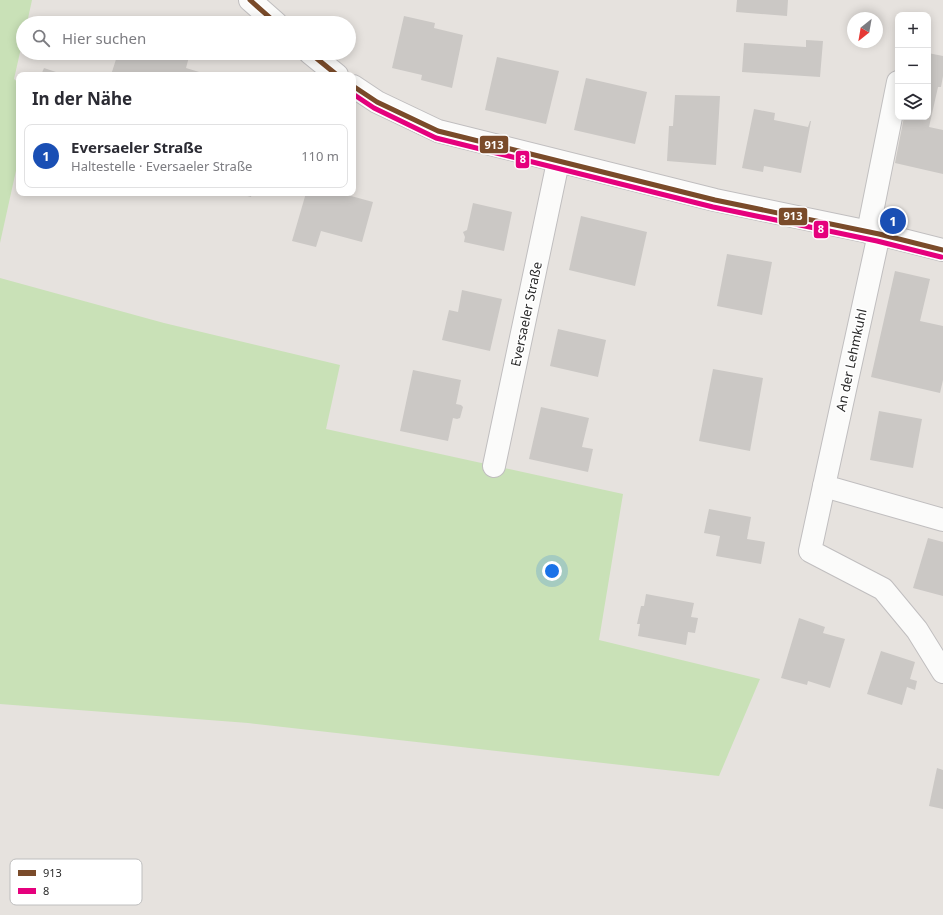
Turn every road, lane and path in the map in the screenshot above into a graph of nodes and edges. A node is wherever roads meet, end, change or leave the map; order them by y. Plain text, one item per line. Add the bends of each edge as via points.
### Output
1 (250, 0) edge
2 (268, 16) edge
3 (319, 60) edge
4 (333, 72) edge
5 (898, 84) edge
6 (356, 88) edge
7 (558, 162) junction
8 (873, 233) junction
9 (943, 250) edge
10 (494, 466) dead end
11 (824, 486) junction
12 (943, 520) edge
13 (943, 672) edge

1 - 2 street
3 - 4 street
5 - 8 street, An der Lehmkuhl
6 - 7 street via 377,102 438,131
7 - 8 street via 715,200
7 - 10 street, Eversaeler Straße
8 - 9 street
8 - 11 street, An der Lehmkuhl
11 - 12 street
11 - 13 street, An der Lehmkuhl via 810,551 883,589 917,630

